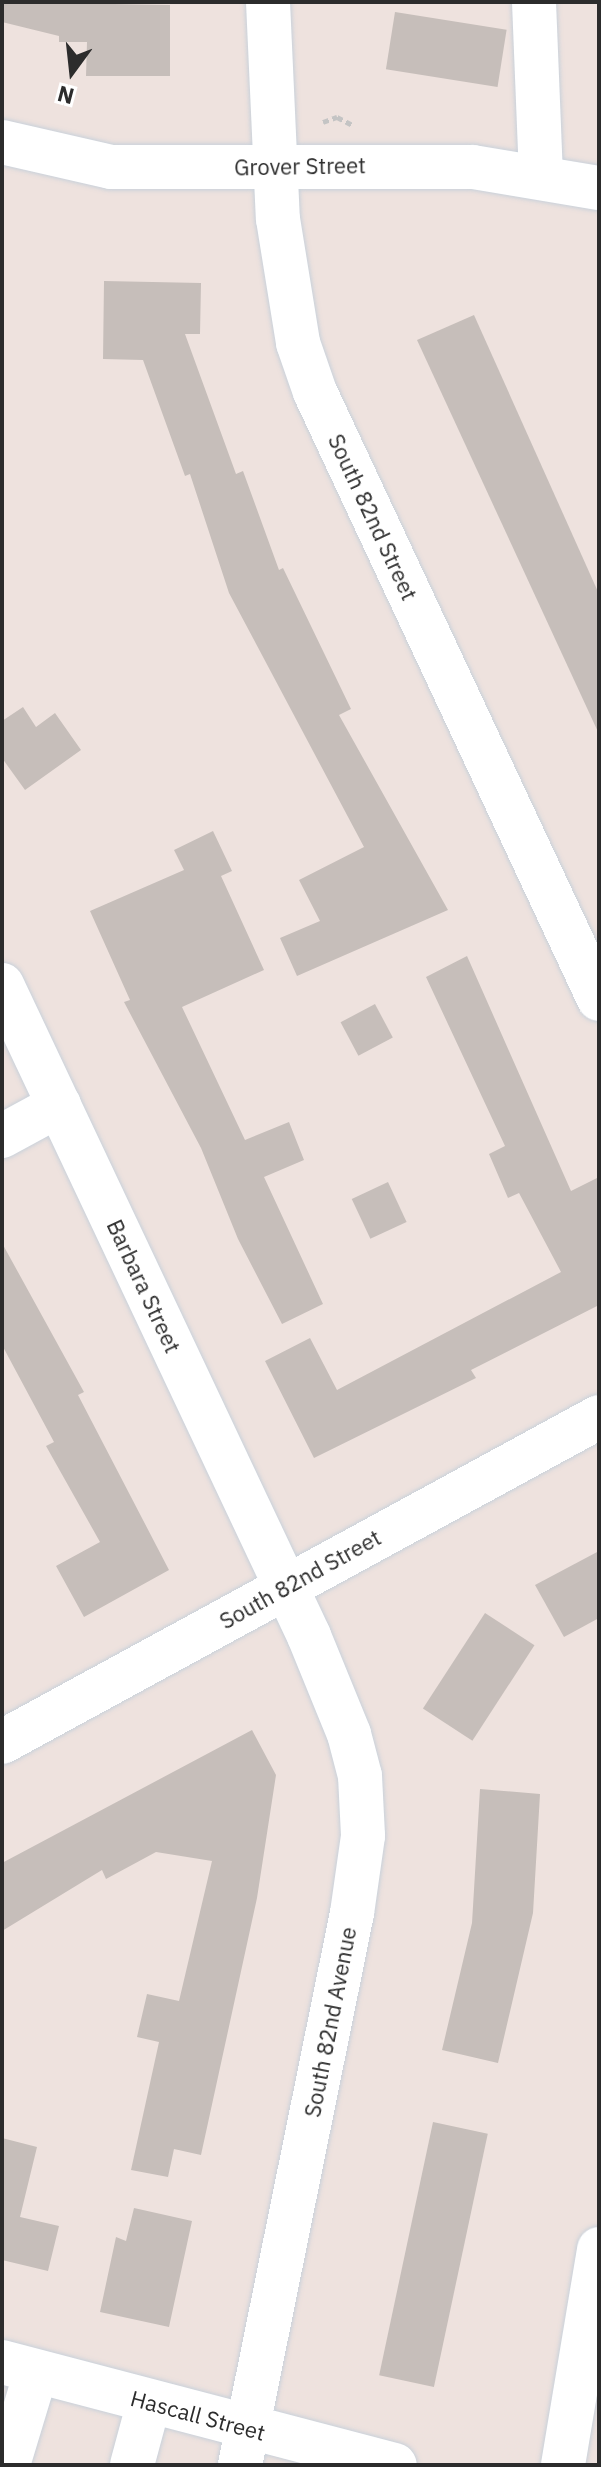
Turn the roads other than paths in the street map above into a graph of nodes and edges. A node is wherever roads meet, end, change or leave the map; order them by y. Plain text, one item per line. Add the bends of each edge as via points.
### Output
1 (268, 2) edge
2 (534, 2) edge
3 (2, 142) edge
4 (275, 167) junction
5 (541, 175) junction
6 (599, 188) edge
7 (2, 985) edge
8 (599, 999) edge
9 (59, 1105) junction
10 (2, 1136) edge
11 (599, 1417) edge
12 (286, 1587) junction
13 (2, 1742) edge
14 (599, 2249) edge
15 (19, 2367) edge
16 (149, 2402) junction
17 (245, 2447) edge
18 (8, 2465) edge
19 (132, 2465) edge
20 (395, 2465) edge
21 (563, 2465) edge

1 - 4 street, South 82nd Street
2 - 5 street
3 - 4 street, Grover Street via 111,167
4 - 5 street, Grover Street via 473,167
4 - 8 street, South 82nd Street via 286,291 315,392
5 - 6 street, Grover Street
7 - 9 street, Barbara Street
9 - 10 street
9 - 12 street, Barbara Street
11 - 12 street, South 82nd Street
12 - 13 street, South 82nd Street
12 - 17 street, South 82nd Avenue via 349,1734 360,1776 363,1836
14 - 21 street
15 - 16 street, Hascall Street
15 - 18 street
16 - 17 street, Hascall Street
16 - 19 street
17 - 20 street, Hascall Street

